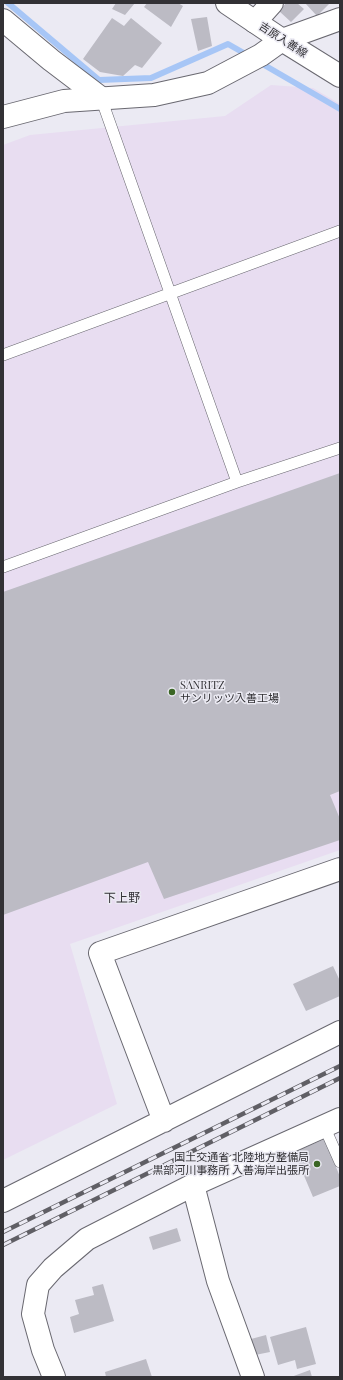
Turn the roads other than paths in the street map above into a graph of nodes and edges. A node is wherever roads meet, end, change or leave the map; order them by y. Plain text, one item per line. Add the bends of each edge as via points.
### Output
1 (227, 3) edge
2 (272, 3) edge
3 (340, 19) edge
4 (3, 20) edge
5 (255, 22) junction
6 (282, 40) junction
7 (340, 76) edge
8 (102, 98) junction
9 (3, 117) edge
10 (340, 231) edge
11 (171, 294) junction
12 (3, 355) edge
13 (340, 448) edge
14 (237, 482) junction
15 (3, 567) edge
16 (340, 868) edge
17 (340, 1032) edge
18 (164, 1121) junction
19 (332, 1122) edge
20 (340, 1162) edge
21 (193, 1185) junction
22 (3, 1201) edge
23 (54, 1377) edge
24 (254, 1377) edge

1 - 5 street, 吉原入善線
2 - 5 street
3 - 6 street
4 - 8 street
5 - 6 street, 吉原入善線
6 - 7 street, 吉原入善線
6 - 8 street via 261,55 208,83 154,95
8 - 9 street via 64,101
8 - 11 lane
10 - 11 lane
11 - 12 lane
11 - 14 lane
13 - 14 lane
14 - 15 lane
16 - 18 street via 100,954
17 - 18 street
18 - 22 street
19 - 20 lane
19 - 21 street
21 - 23 street via 87,1239 53,1268 38,1285 33,1314
21 - 24 street via 218,1281

